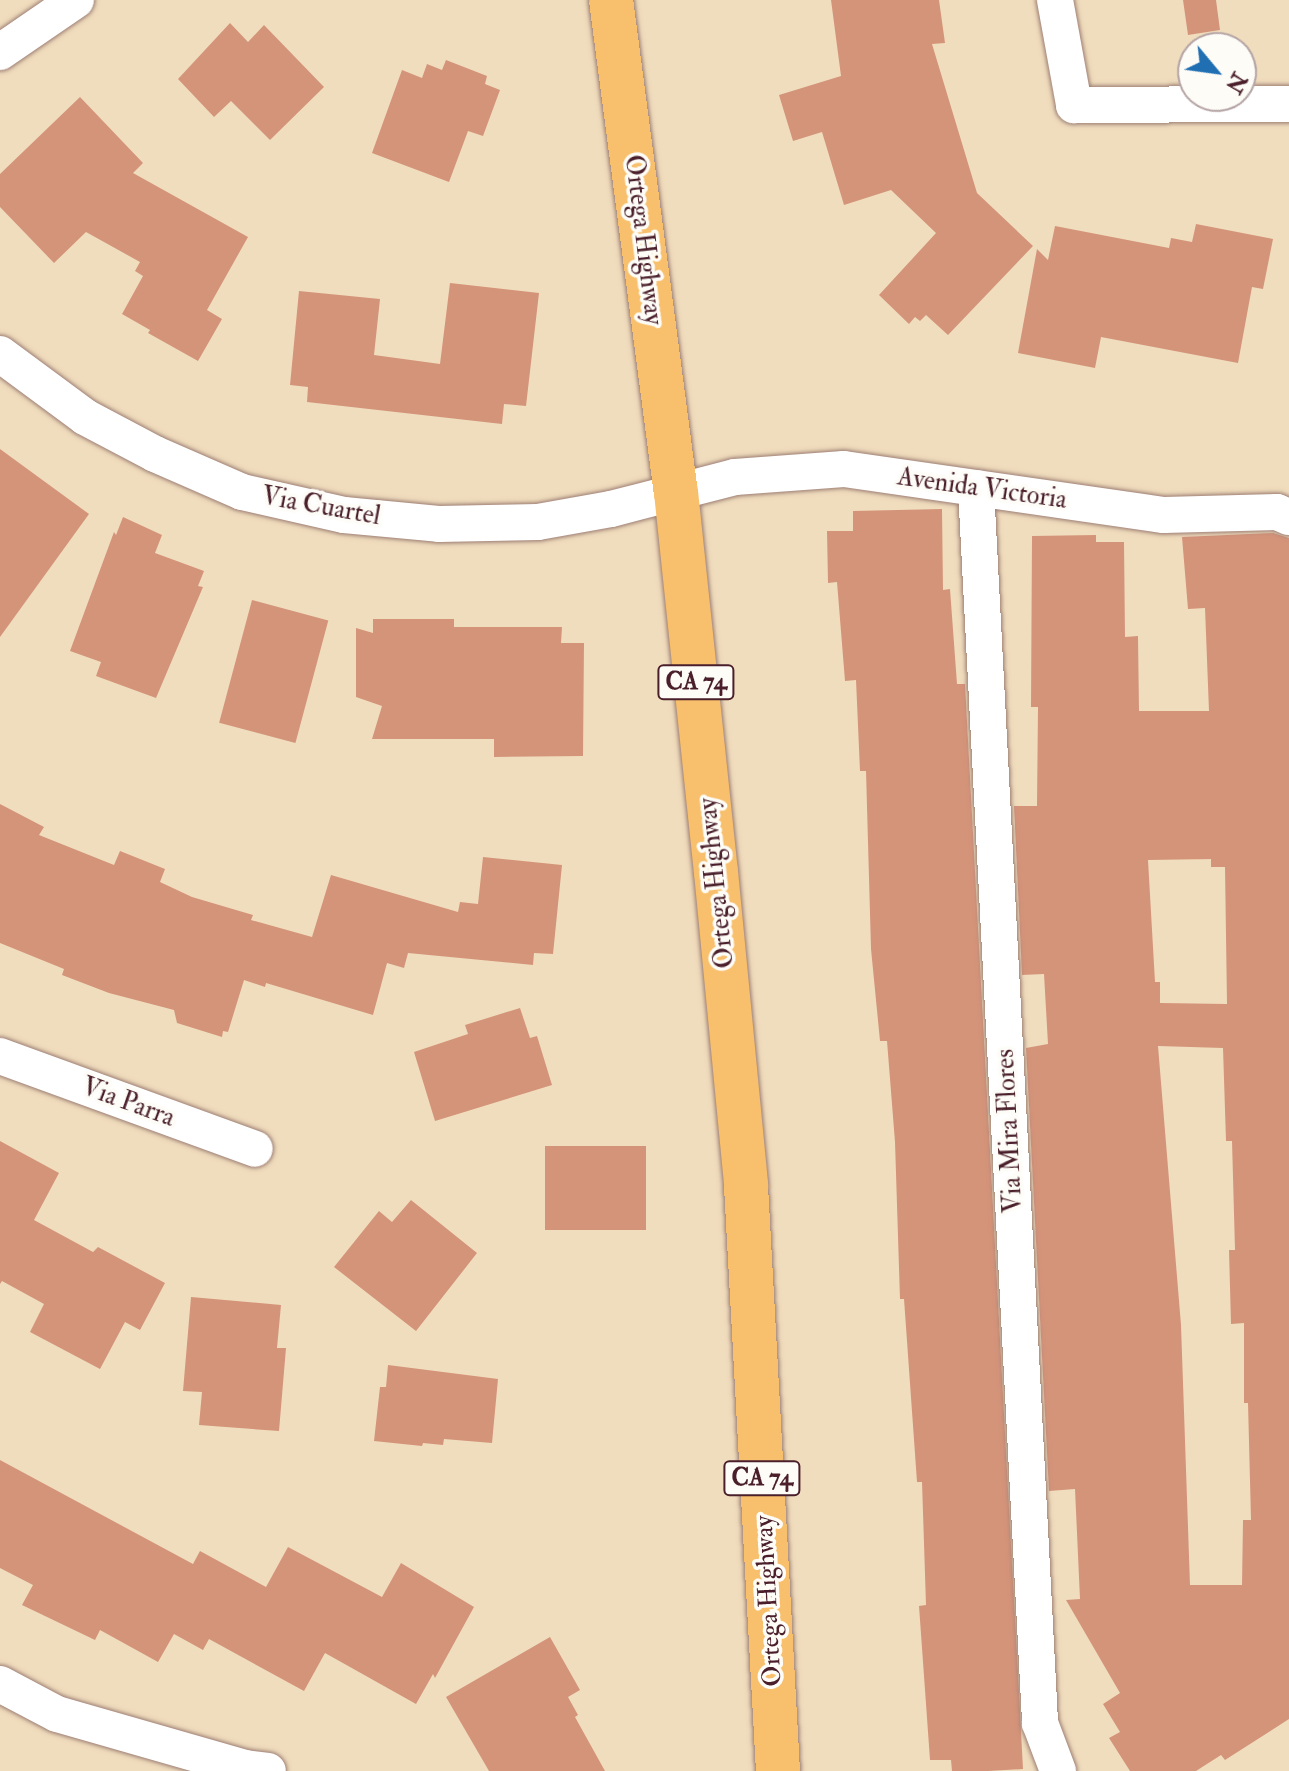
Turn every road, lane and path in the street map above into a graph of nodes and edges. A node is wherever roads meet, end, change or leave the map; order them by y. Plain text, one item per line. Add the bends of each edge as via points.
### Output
1 (76, 0) edge
2 (611, 0) edge
3 (1055, 0) edge
4 (0, 52) edge
5 (1289, 104) edge
6 (0, 354) edge
7 (976, 488) junction
8 (676, 492) junction
9 (1289, 517) edge
10 (0, 1056) edge
11 (255, 1149) dead end
12 (0, 1684) edge
13 (268, 1771) edge
14 (778, 1771) edge
15 (1058, 1771) edge

1 - 4 street
2 - 8 main road, Ortega Highway / CA 74
3 - 5 street via 1074,105
6 - 8 street, Via Cuartel via 85,417 155,454 242,492 344,515 439,524 538,522
7 - 8 street, Avenida Victoria via 844,469 735,477
7 - 9 street, Avenida Victoria via 1164,515 1277,512
7 - 15 street, Via Mira Flores via 1040,1723
8 - 14 main road, Ortega Highway / CA 74 via 746,1186
10 - 11 street, Via Parra
12 - 13 street via 57,1714

